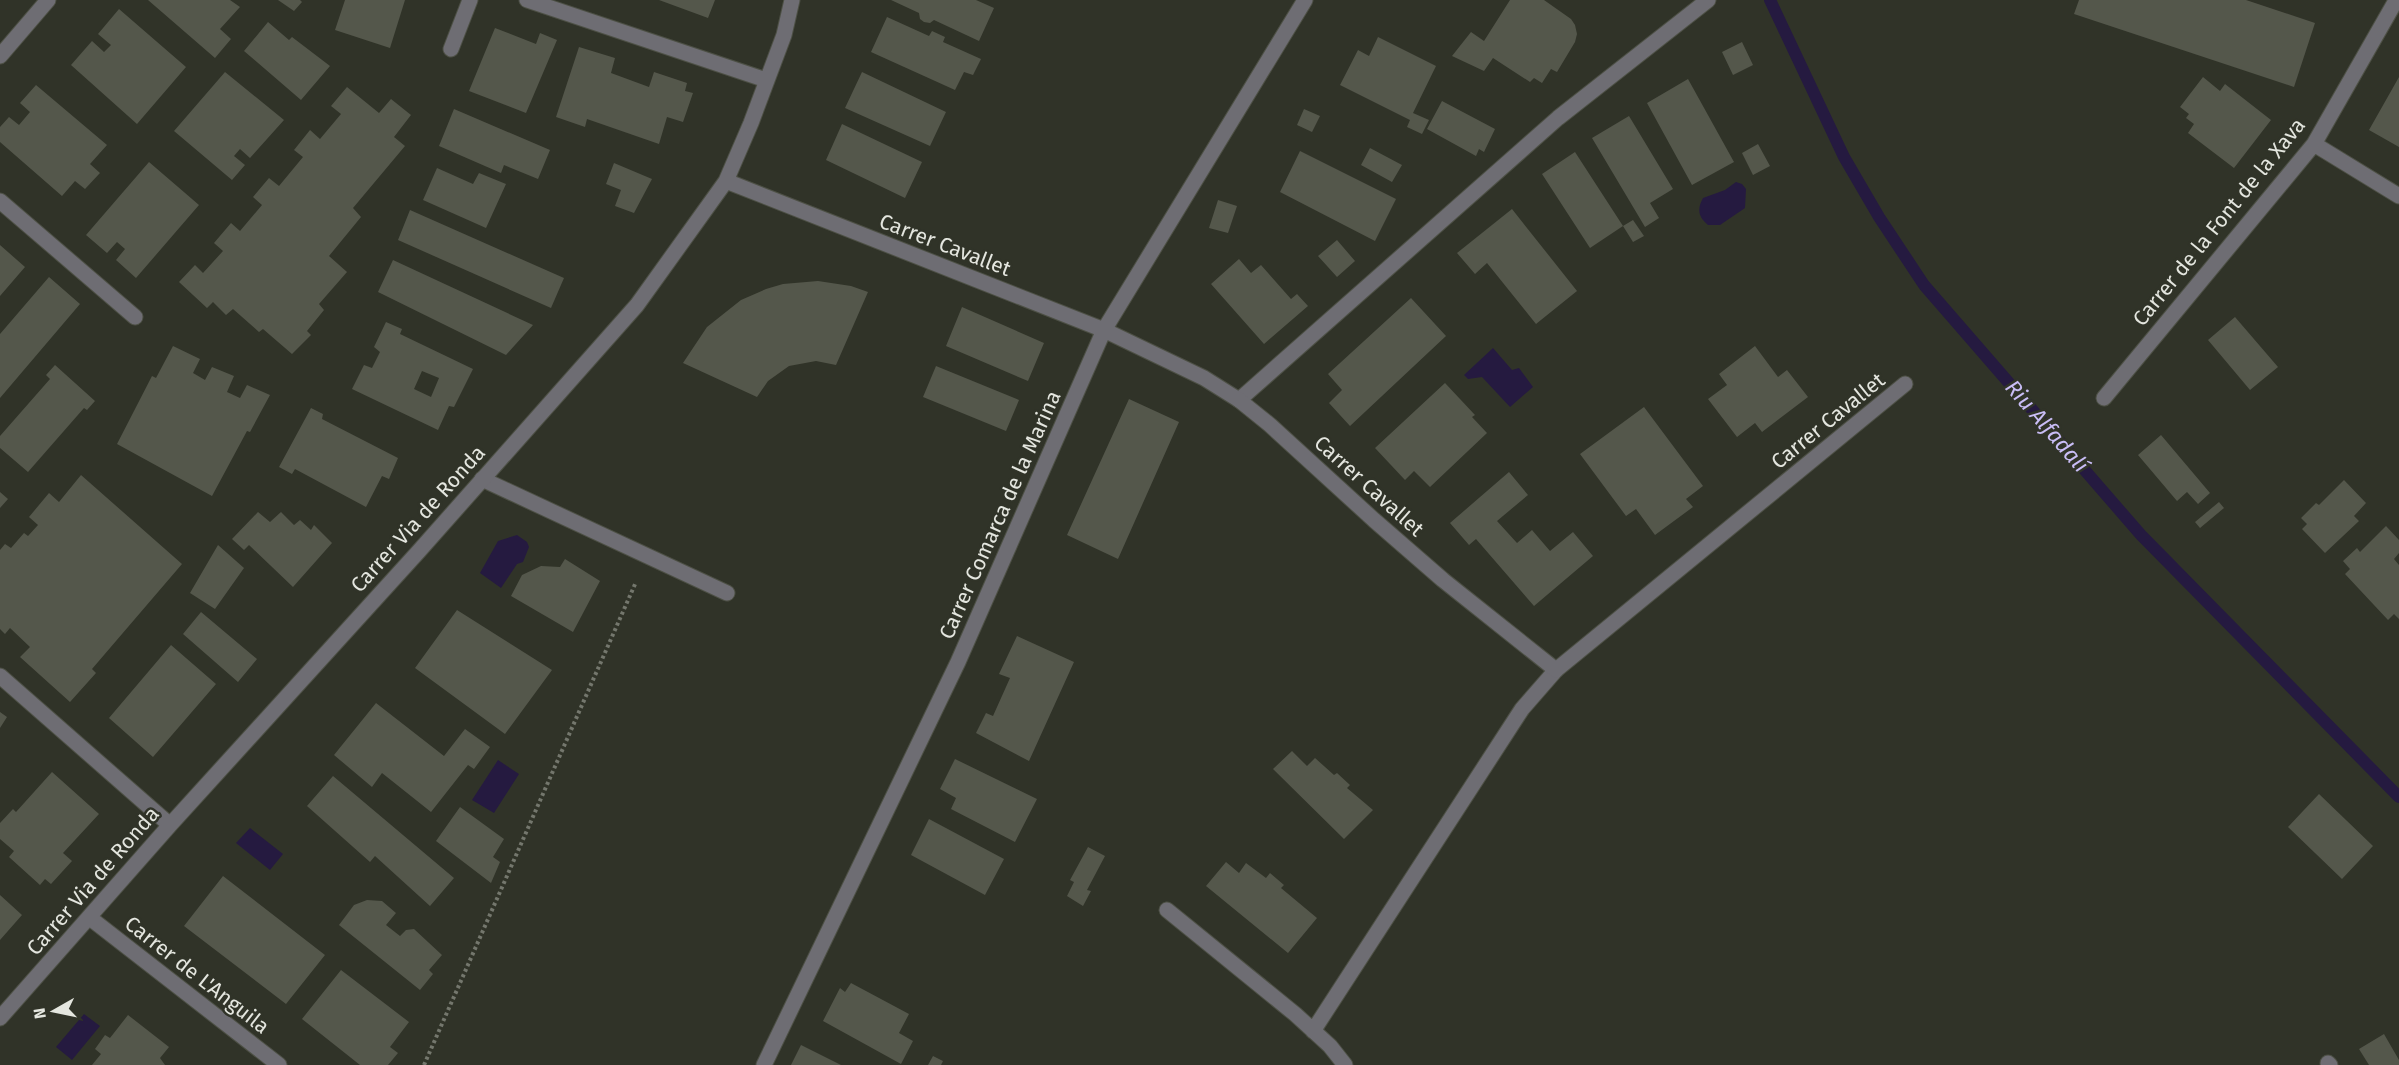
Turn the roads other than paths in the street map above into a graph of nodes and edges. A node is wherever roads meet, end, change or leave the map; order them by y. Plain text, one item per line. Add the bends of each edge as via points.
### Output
1 (48, 0) edge
2 (470, 0) edge
3 (527, 0) edge
4 (792, 0) edge
5 (1305, 0) edge
6 (1708, 0) edge
7 (2391, 3) edge
8 (451, 49) dead end
9 (0, 56) edge
10 (766, 80) junction
11 (2314, 144) junction
12 (726, 182) junction
13 (2399, 196) edge
14 (0, 201) edge
15 (135, 317) dead end
16 (1104, 330) junction
17 (1905, 384) dead end
18 (2104, 398) dead end
19 (1239, 400) junction
20 (482, 479) junction
21 (727, 593) dead end
22 (1556, 670) junction
23 (0, 676) edge
24 (170, 825) junction
25 (1167, 910) dead end
26 (90, 918) junction
27 (0, 1018) edge
28 (1313, 1031) junction
29 (279, 1065) edge
30 (764, 1065) edge
31 (1345, 1065) edge

1 - 9 street
2 - 8 street
3 - 10 street
4 - 10 street, Carrer Via de Ronda via 784,35
5 - 16 street, Carrer Comarca de la Marina
6 - 19 street via 1558,118
7 - 11 street, Carrer de la Font de la Xava
10 - 12 street, Carrer Via de Ronda
11 - 13 street
11 - 18 street, Carrer de la Font de la Xava
12 - 16 street, Carrer Cavallet
12 - 20 street, Carrer Via de Ronda via 637,305
14 - 15 street
16 - 19 street, Carrer Cavallet via 1174,362
16 - 30 street, Carrer Comarca de la Marina via 958,662
17 - 22 street, Carrer Cavallet
19 - 22 street, Carrer Cavallet via 1434,572
20 - 21 street
20 - 24 street, Carrer Via de Ronda
22 - 28 street via 1522,709
23 - 24 street
24 - 26 street, Carrer Via de Ronda
25 - 28 street
26 - 27 street, Carrer Via de Ronda
26 - 29 street, Carrer de L'Anguila
28 - 31 street

